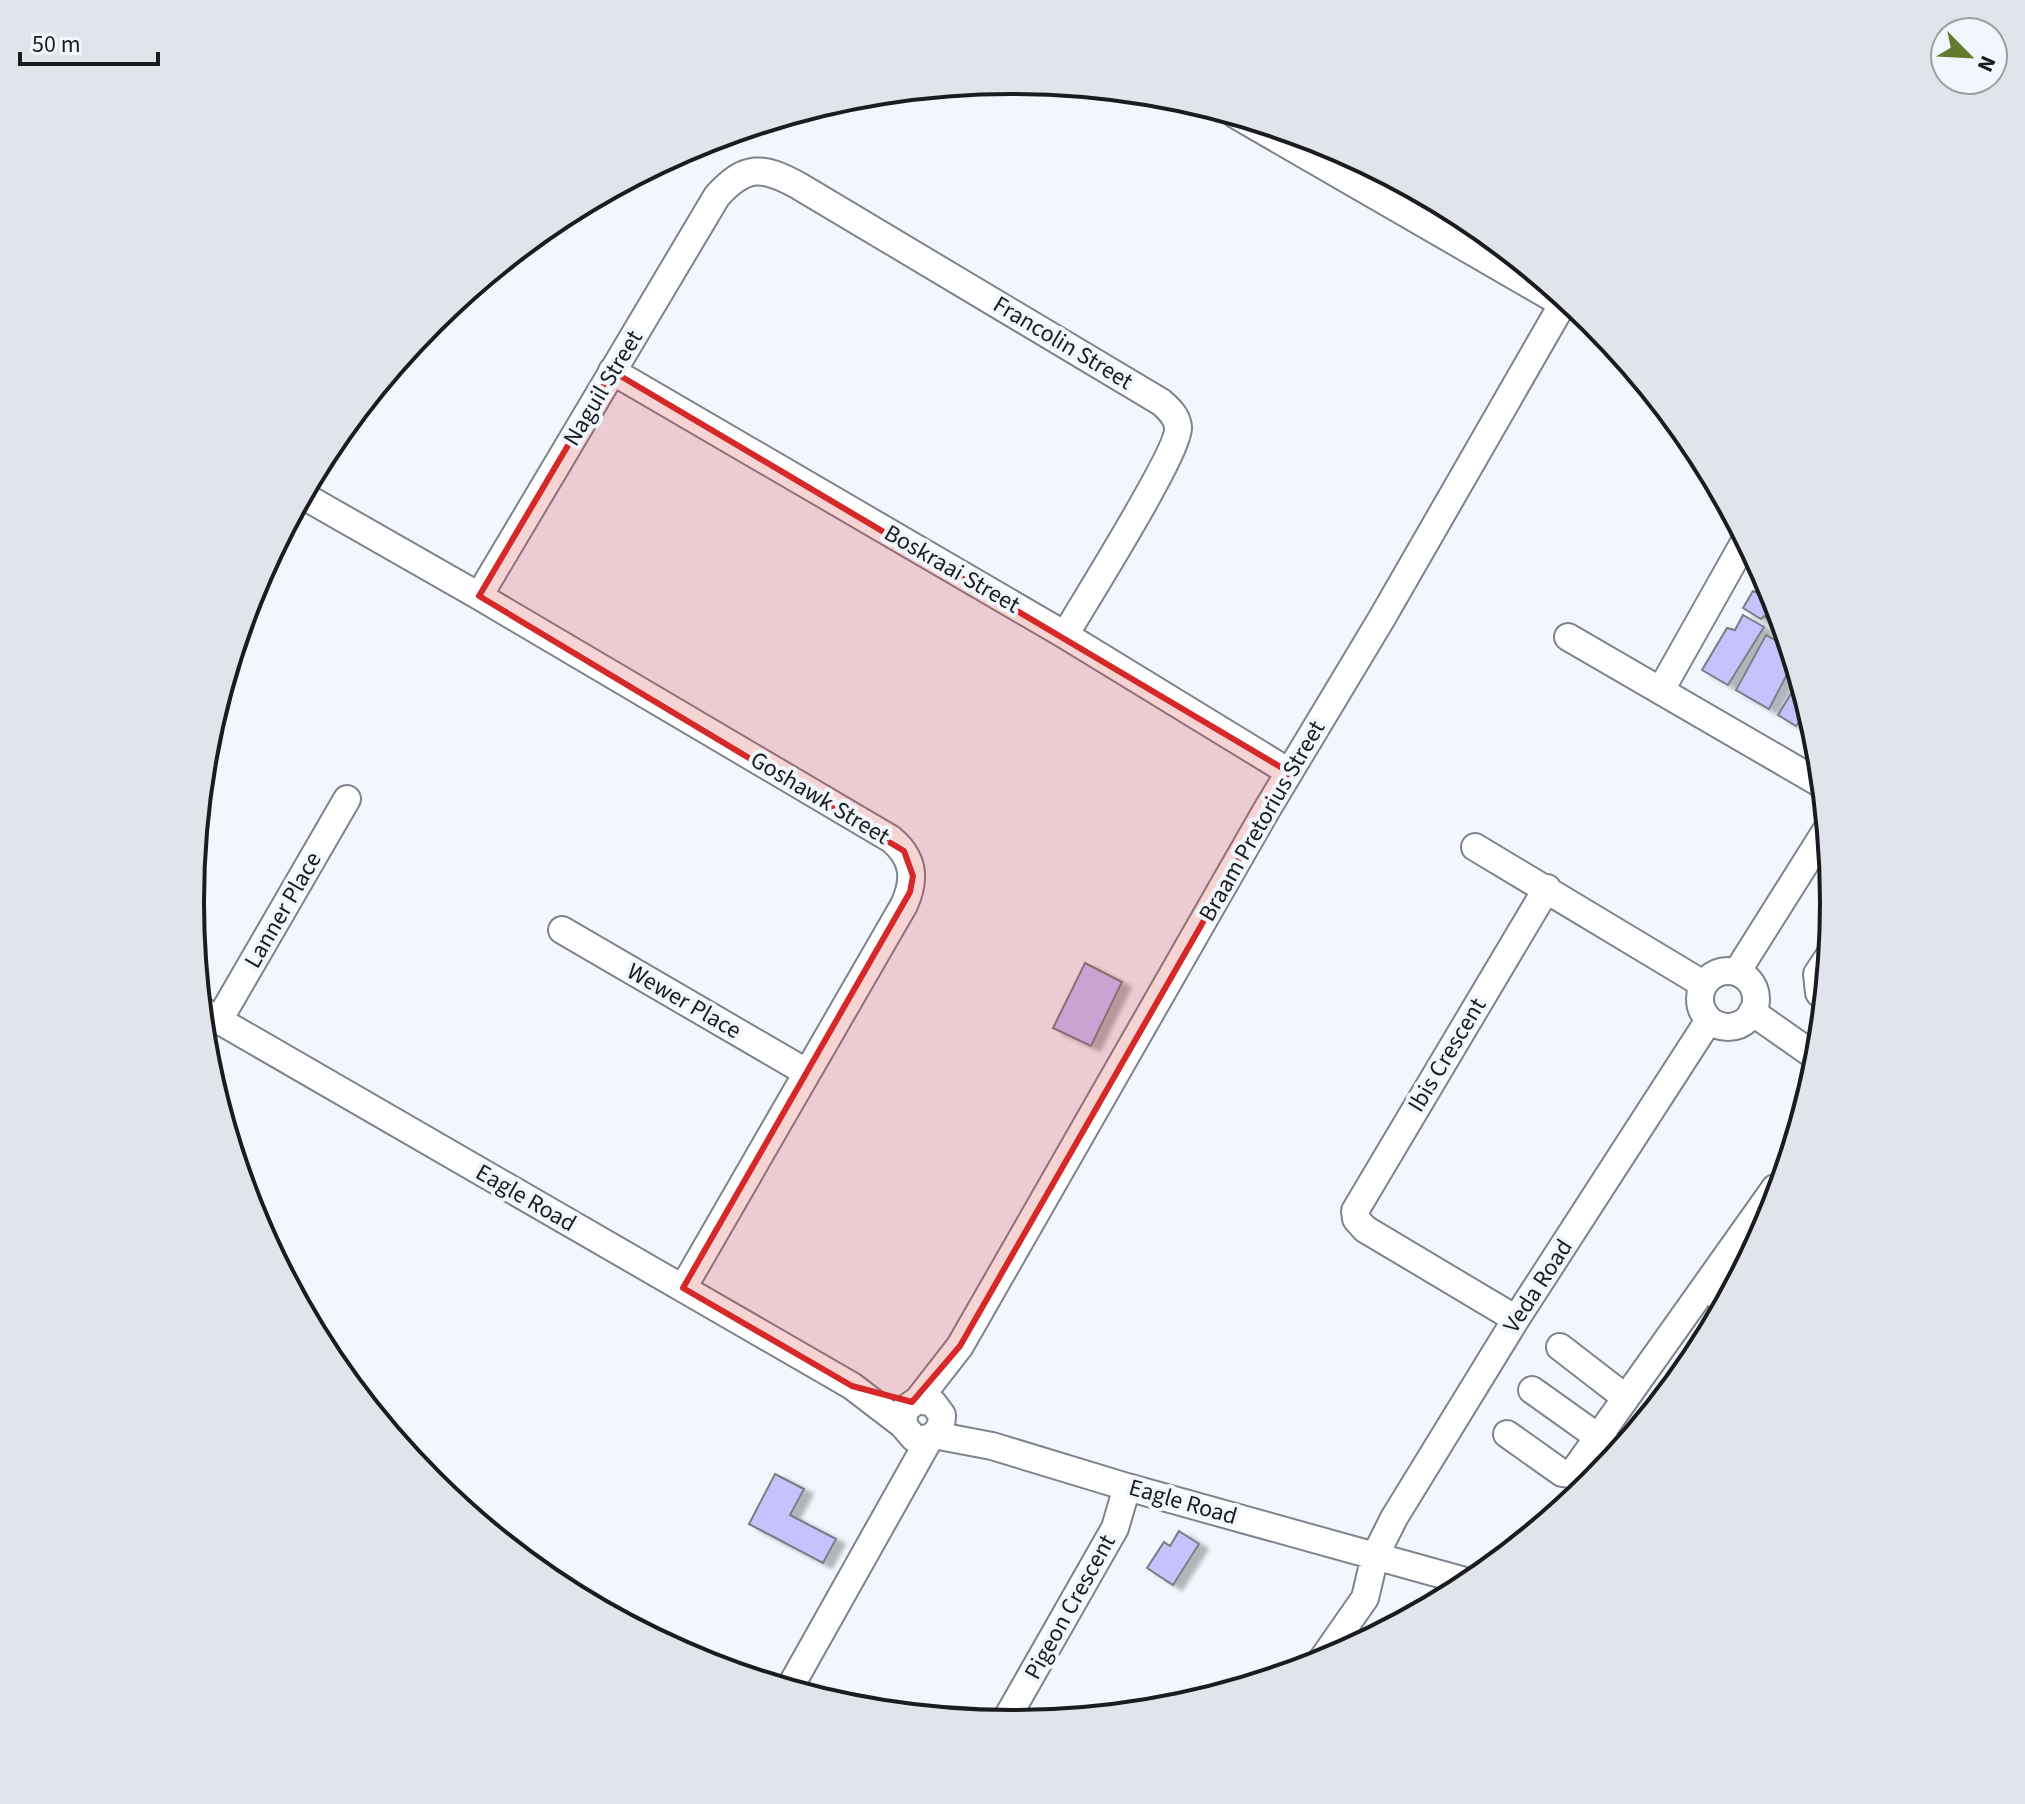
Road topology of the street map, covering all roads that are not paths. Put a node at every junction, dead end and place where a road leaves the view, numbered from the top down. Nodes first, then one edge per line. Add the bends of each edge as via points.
1 (1280, 140) edge
2 (729, 183) joint
3 (1527, 280) edge
4 (1560, 309) edge
5 (612, 371) junction
6 (312, 501) edge
7 (1740, 551) edge
8 (479, 596) junction
9 (1065, 635) junction
10 (1568, 637) dead end
11 (1661, 690) junction
12 (1289, 772) junction
13 (1811, 778) edge
14 (347, 799) dead end
15 (1818, 843) edge
16 (1475, 847) dead end
17 (1547, 888) junction
18 (562, 930) dead end
19 (1737, 972) junction
20 (1703, 984) junction
21 (212, 1012) edge
22 (1752, 1012) junction
23 (213, 1017) edge
24 (1709, 1020) junction
25 (1807, 1050) edge
26 (806, 1072) junction
27 (1744, 1244) edge
28 (683, 1288) junction
29 (1716, 1294) edge
30 (1516, 1319) junction
31 (1560, 1347) dead end
32 (1532, 1390) dead end
33 (1626, 1398) junction
34 (923, 1420) junction
35 (1507, 1434) dead end
36 (1609, 1445) edge
37 (1127, 1487) junction
38 (1375, 1556) junction
39 (1454, 1578) edge
40 (1334, 1643) edge
41 (794, 1679) edge
42 (1011, 1710) edge

1 - 3 street
2 - 5 street, Naguil Street
2 - 9 street, Francolin Street via 748,171 770,172 791,181 1161,402 1176,418 1178,432 1163,466
4 - 12 street, Braam Pretorius Street
5 - 8 street, Naguil Street
5 - 9 street, Boskraai Street
6 - 8 street, Goshawk Street
7 - 11 street
8 - 26 street, Goshawk Street via 904,851 913,876 910,892
9 - 12 street, Boskraai Street
10 - 11 street
11 - 13 street
12 - 34 street, Braam Pretorius Street via 960,1346
14 - 21 street, Lanner Place
15 - 19 street
16 - 17 street
17 - 20 street
17 - 30 street, Ibis Crescent via 1355,1211 1365,1229
18 - 26 street, Wewer Place
19 - 20 street via 1718,972
19 - 22 street via 1755,990
20 - 24 street via 1700,1003
22 - 24 street via 1731,1027
22 - 25 street
23 - 28 street, Eagle Road
24 - 30 street, Veda Road
26 - 28 street, Goshawk Street
27 - 29 street
28 - 34 street, Eagle Road via 852,1386
29 - 33 street
30 - 38 street, Veda Road
31 - 33 street
32 - 36 street
33 - 36 street
34 - 37 street, Eagle Road
34 - 41 street, Braam Pretorius Street via 899,1491
35 - 36 street via 1569,1474
37 - 38 street, Eagle Road
37 - 42 street, Pigeon Crescent via 1115,1528
38 - 39 street, Eagle Road
38 - 40 street via 1365,1598

